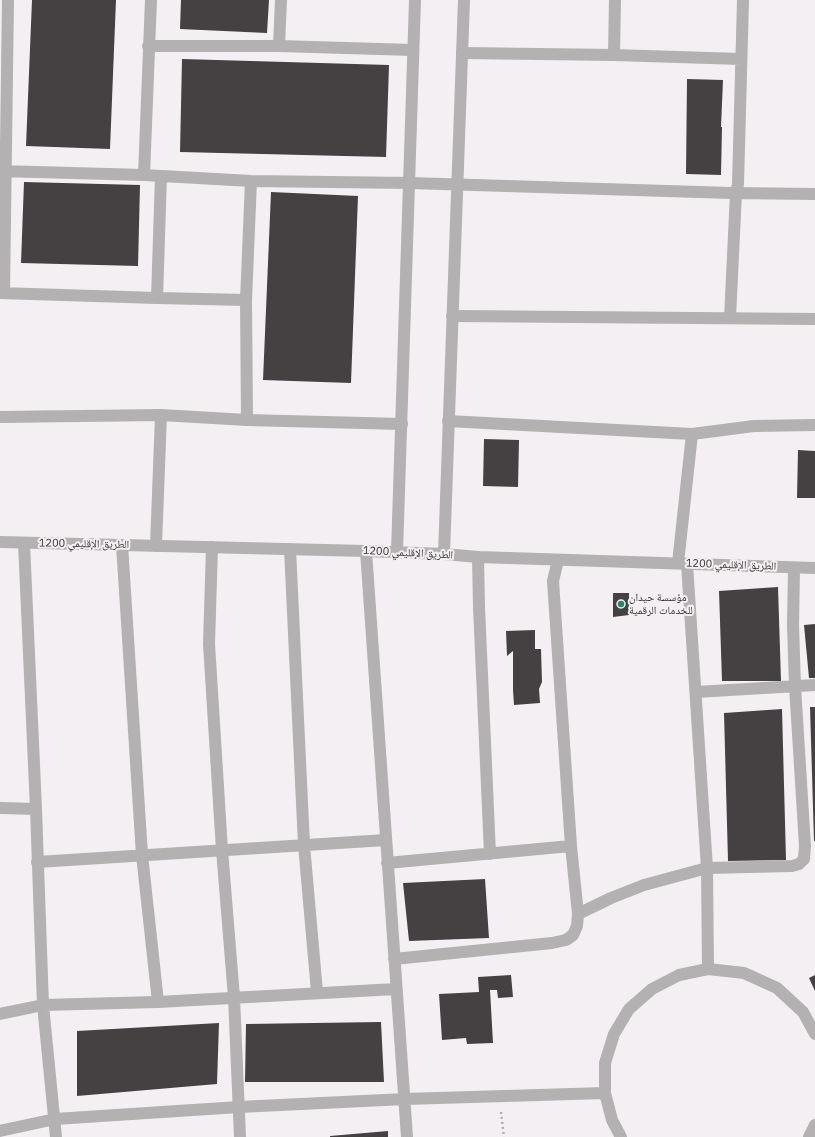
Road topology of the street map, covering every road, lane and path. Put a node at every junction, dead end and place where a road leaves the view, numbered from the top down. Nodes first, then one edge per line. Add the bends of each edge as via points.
1 (8, 0) edge
2 (151, 0) edge
3 (281, 0) edge
4 (415, 0) edge
5 (464, 0) edge
6 (615, 0) edge
7 (743, 0) edge
8 (148, 46) junction
9 (279, 46) junction
10 (413, 50) junction
11 (462, 53) junction
12 (614, 55) junction
13 (741, 59) junction
14 (3, 171) edge
15 (144, 175) junction
16 (161, 176) junction
17 (251, 180) junction
18 (410, 183) junction
19 (457, 185) junction
20 (736, 194) junction
21 (815, 194) edge
22 (2, 293) edge
23 (156, 298) junction
24 (246, 300) junction
25 (452, 316) junction
26 (730, 318) junction
27 (815, 319) edge
28 (161, 415) junction
29 (0, 417) edge
30 (247, 420) junction
31 (448, 421) junction
32 (402, 424) junction
33 (815, 425) edge
34 (692, 434) junction
35 (0, 542) edge
36 (24, 543) junction
37 (122, 545) junction
38 (156, 546) junction
39 (212, 547) junction
40 (290, 549) junction
41 (366, 551) junction
42 (397, 552) junction
43 (444, 554) junction
44 (478, 557) junction
45 (558, 560) junction
46 (682, 564) junction
47 (794, 568) junction
48 (815, 568) edge
49 (815, 685) edge
50 (795, 686) junction
51 (696, 692) junction
52 (0, 808) edge
53 (36, 809) junction
54 (386, 840) junction
55 (304, 845) junction
56 (571, 846) junction
57 (222, 850) junction
58 (490, 854) junction
59 (142, 855) junction
60 (37, 862) junction
61 (388, 863) junction
62 (707, 868) junction
63 (578, 914) junction
64 (394, 959) junction
65 (708, 969) junction
66 (396, 989) junction
67 (317, 992) junction
68 (234, 997) junction
69 (158, 1002) junction
70 (43, 1005) junction
71 (0, 1014) edge
72 (815, 1034) edge
73 (605, 1093) junction
74 (498, 1096) junction
75 (405, 1099) junction
76 (238, 1107) junction
77 (55, 1119) junction
78 (815, 1125) edge
79 (0, 1131) edge
80 (56, 1137) edge
81 (240, 1137) edge
82 (407, 1137) edge
83 (504, 1137) edge
84 (621, 1137) edge
85 (809, 1137) edge

1 - 14 street
2 - 8 street
3 - 9 street
4 - 10 street
5 - 11 street
6 - 12 street
7 - 13 street
8 - 9 street
8 - 15 street
9 - 10 street
10 - 18 street
11 - 12 street
11 - 19 street
12 - 13 street
13 - 20 street
14 - 15 street
14 - 22 street
15 - 16 street
16 - 17 street
16 - 23 street
17 - 18 street
17 - 24 street
18 - 19 street
18 - 32 street
19 - 20 street
19 - 25 street
20 - 21 street
20 - 26 street
22 - 23 street
23 - 24 street
24 - 30 street
25 - 26 street
25 - 31 street
26 - 27 street
28 - 29 street
28 - 30 street
28 - 38 street
30 - 32 street
31 - 34 street
31 - 43 street
32 - 42 street
33 - 34 street via 754,426
34 - 46 street
35 - 36 street, الطريق الإقليمي 1200
36 - 37 street, الطريق الإقليمي 1200
36 - 53 street
37 - 38 street, الطريق الإقليمي 1200
37 - 59 street
38 - 39 street, الطريق الإقليمي 1200
39 - 40 street, الطريق الإقليمي 1200
39 - 57 street via 209,644
40 - 41 street, الطريق الإقليمي 1200
40 - 55 street
41 - 42 street, الطريق الإقليمي 1200
41 - 54 street
42 - 43 street, الطريق الإقليمي 1200
43 - 44 street, الطريق الإقليمي 1200
44 - 45 street, الطريق الإقليمي 1200
44 - 58 street
45 - 46 street, الطريق الإقليمي 1200
45 - 56 street via 553,581
46 - 47 street, الطريق الإقليمي 1200
46 - 51 street
47 - 48 street, الطريق الإقليمي 1200
47 - 50 street
49 - 50 street
50 - 51 street
50 - 62 street via 804,859 792,866
51 - 62 street
52 - 53 street
53 - 60 street
54 - 55 street
54 - 61 street
55 - 57 street
55 - 67 street
56 - 58 street
56 - 63 street
57 - 59 street
57 - 68 street
58 - 61 street
59 - 60 street
59 - 69 street
60 - 70 street
61 - 64 street
62 - 63 street via 644,885
62 - 65 street
63 - 64 street via 574,935 566,940
64 - 66 street
65 - 72 street via 744,973 777,988 803,1012
65 - 73 street via 679,975 665,982 652,989 629,1009 614,1034 605,1063
66 - 67 street
66 - 75 street
67 - 68 street
68 - 69 street
68 - 76 street
69 - 70 street
70 - 71 street
70 - 77 street
73 - 74 street
73 - 84 street via 612,1120
74 - 75 street
74 - 83 path
75 - 76 street
75 - 82 street
76 - 77 street
76 - 81 street
77 - 79 street
77 - 80 street
78 - 85 street

